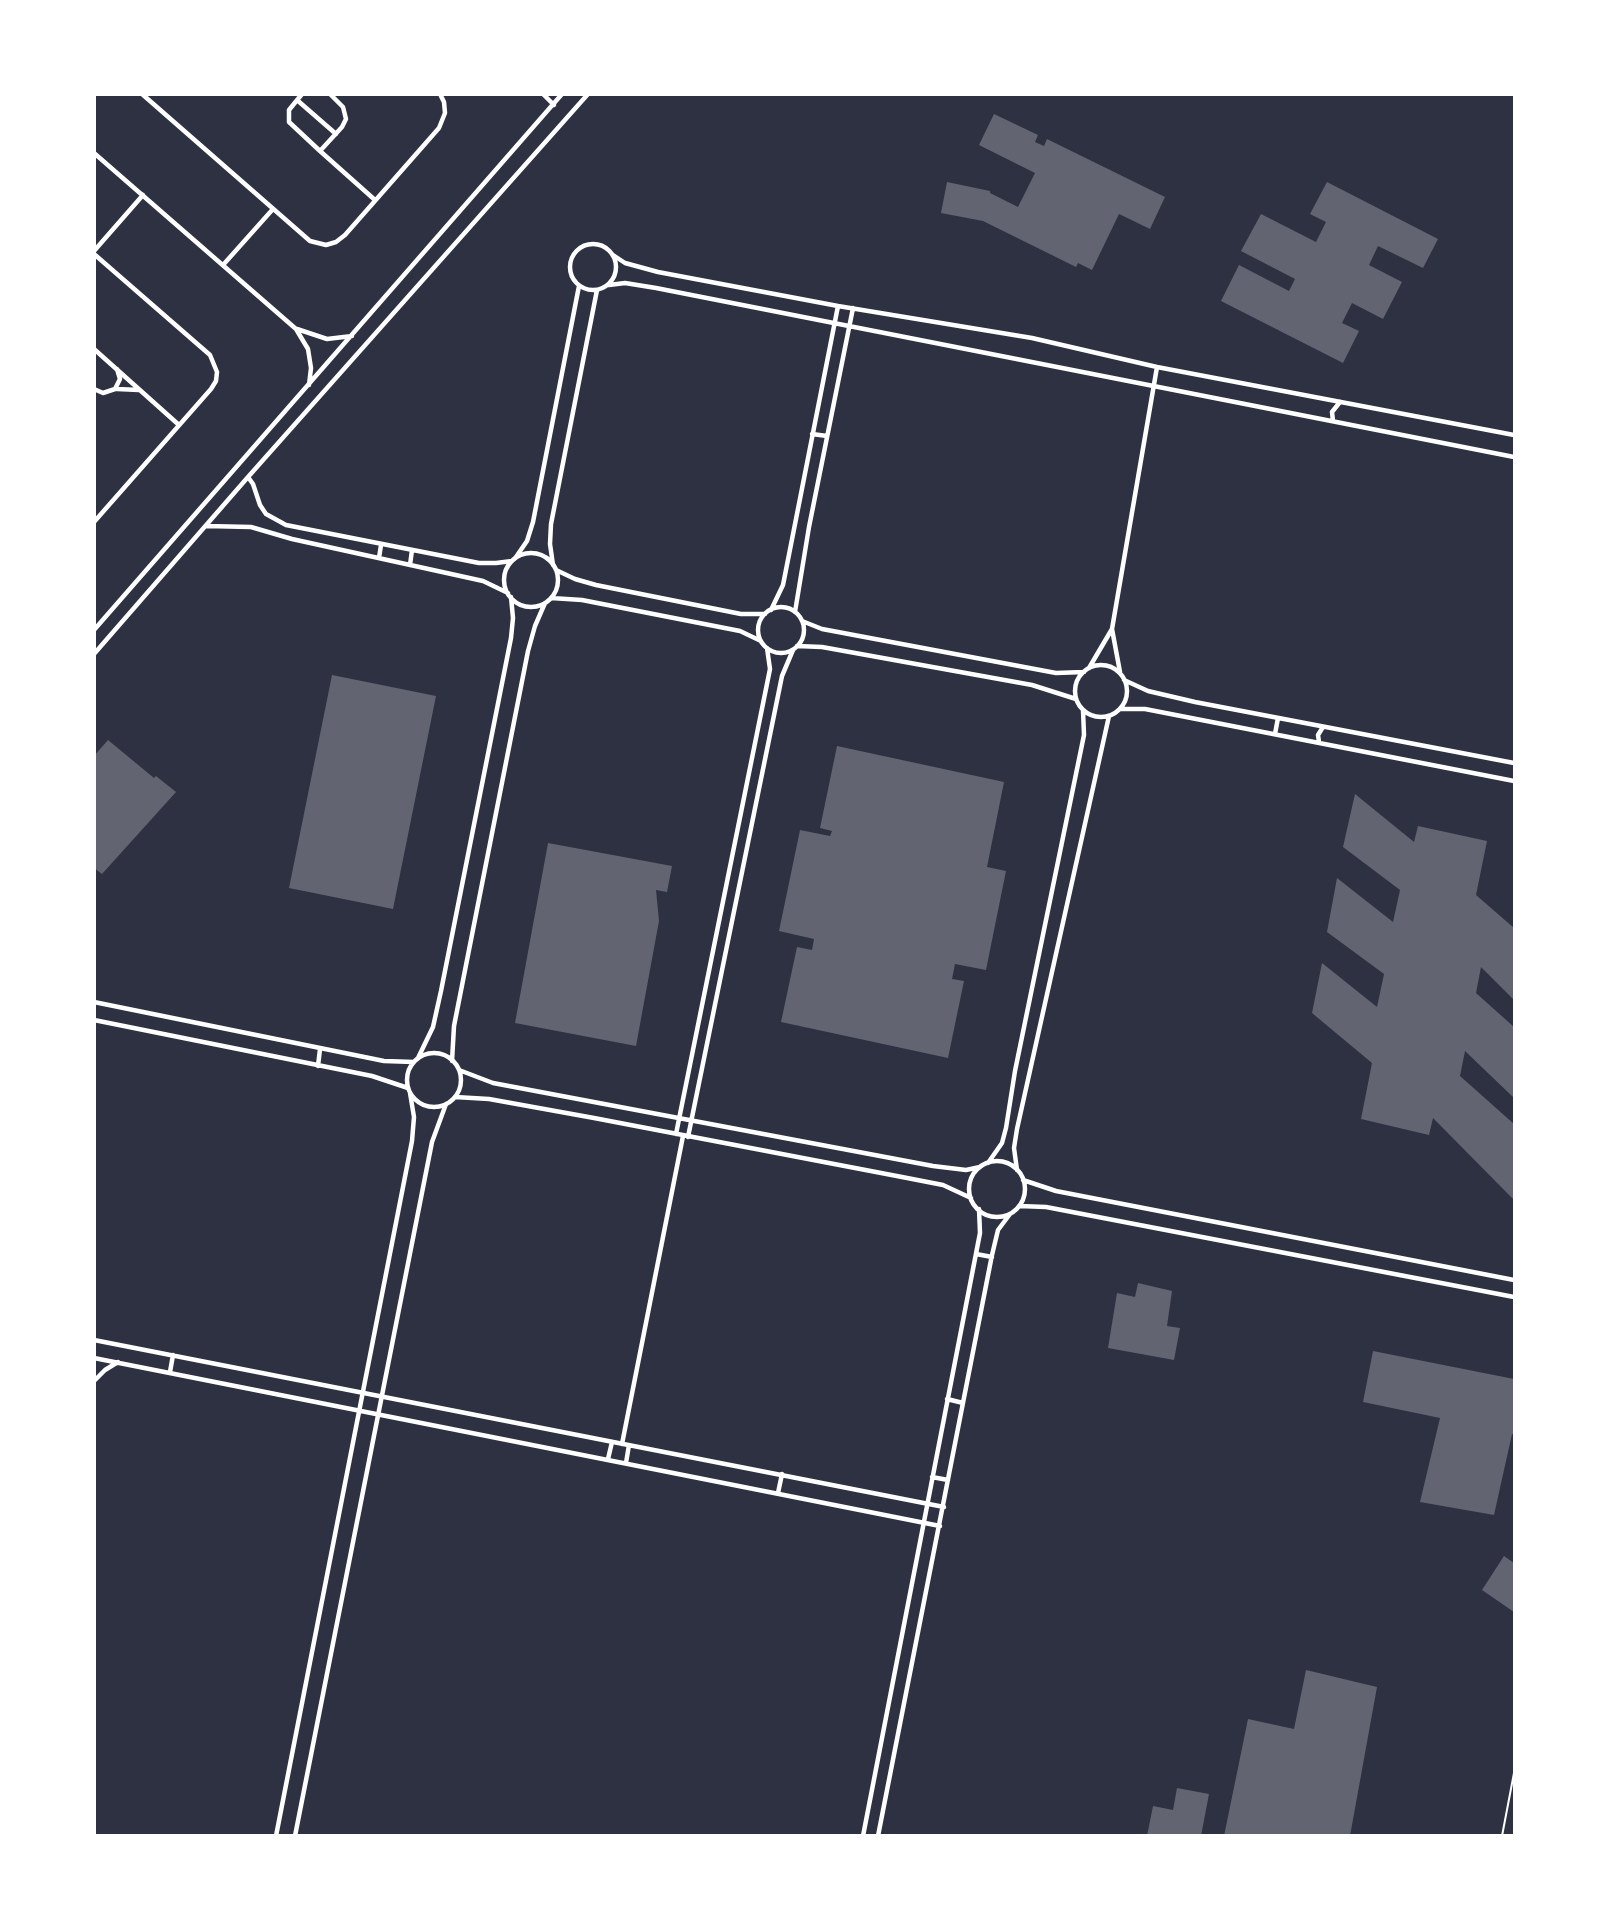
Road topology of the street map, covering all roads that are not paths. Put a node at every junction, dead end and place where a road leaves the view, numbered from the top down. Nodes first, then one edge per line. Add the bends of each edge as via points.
1 (142, 94) edge
2 (302, 94) edge
3 (330, 94) edge
4 (440, 94) edge
5 (542, 94) edge
6 (589, 94) edge
7 (562, 95) edge
8 (298, 100) junction
9 (554, 105) junction
10 (336, 134) junction
11 (320, 151) junction
12 (94, 153) edge
13 (143, 195) junction
14 (375, 201) junction
15 (273, 209) junction
16 (94, 252) edge
17 (613, 255) junction
18 (223, 265) junction
19 (609, 285) junction
20 (579, 286) junction
21 (597, 290) junction
22 (838, 306) junction
23 (853, 308) junction
24 (835, 323) junction
25 (850, 326) junction
26 (296, 329) junction
27 (353, 336) junction
28 (94, 349) edge
29 (1157, 367) junction
30 (116, 368) junction
31 (1155, 385) junction
32 (309, 386) junction
33 (94, 389) edge
34 (115, 389) junction
35 (140, 391) junction
36 (1340, 401) junction
37 (1333, 421) junction
38 (179, 425) junction
39 (812, 434) junction
40 (1514, 435) edge
41 (827, 436) junction
42 (1514, 457) edge
43 (248, 477) junction
44 (94, 522) edge
45 (796, 525) junction
46 (205, 526) junction
47 (809, 527) junction
48 (381, 545) junction
49 (412, 550) junction
50 (379, 558) junction
51 (514, 559) junction
52 (410, 565) junction
53 (555, 567) junction
54 (510, 595) junction
55 (551, 598) junction
56 (545, 603) junction
57 (771, 610) junction
58 (795, 612) junction
59 (765, 614) junction
60 (802, 621) junction
61 (1112, 629) junction
62 (94, 630) edge
63 (761, 641) junction
64 (767, 648) junction
65 (795, 648) junction
66 (94, 654) edge
67 (1089, 668) junction
68 (1084, 672) junction
69 (1120, 674) junction
70 (1124, 680) junction
71 (1076, 699) junction
72 (1120, 709) junction
73 (1083, 710) junction
74 (1109, 716) junction
75 (1278, 718) junction
76 (1324, 726) junction
77 (1275, 734) junction
78 (1319, 742) junction
79 (1514, 763) edge
80 (1514, 781) edge
81 (724, 892) junction
82 (737, 895) junction
83 (705, 986) junction
84 (718, 990) junction
85 (94, 1002) edge
86 (94, 1020) edge
87 (320, 1049) junction
88 (416, 1060) junction
89 (452, 1061) junction
90 (318, 1066) junction
91 (459, 1070) junction
92 (409, 1090) junction
93 (455, 1097) junction
94 (446, 1104) junction
95 (679, 1116) junction
96 (692, 1119) junction
97 (676, 1134) junction
98 (686, 1136) junction
99 (1002, 1143) junction
100 (1014, 1145) junction
101 (988, 1163) junction
102 (980, 1167) junction
103 (1017, 1170) junction
104 (1023, 1180) junction
105 (971, 1198) junction
106 (1019, 1206) junction
107 (979, 1209) junction
108 (1010, 1213) junction
109 (976, 1254) junction
110 (992, 1257) junction
111 (1514, 1280) edge
112 (1514, 1297) edge
113 (94, 1340) edge
114 (173, 1355) junction
115 (94, 1357) edge
116 (118, 1362) junction
117 (170, 1373) junction
118 (94, 1381) edge
119 (363, 1392) junction
120 (382, 1396) junction
121 (947, 1399) junction
122 (964, 1403) junction
123 (359, 1410) junction
124 (378, 1414) junction
125 (612, 1442) junction
126 (622, 1444) junction
127 (629, 1445) junction
128 (608, 1459) junction
129 (626, 1463) junction
130 (782, 1474) junction
131 (932, 1477) junction
132 (949, 1480) junction
133 (778, 1493) junction
134 (927, 1503) junction
135 (944, 1507) junction
136 (924, 1522) junction
137 (940, 1526) junction
138 (276, 1836) edge
139 (295, 1836) edge
140 (863, 1836) edge
141 (878, 1836) edge

1 - 15 street
2 - 8 street
3 - 10 street via 346,115
4 - 14 street via 445,107 442,123
5 - 9 street
6 - 43 street
7 - 9 street
8 - 10 street
8 - 11 street via 289,110 289,122
9 - 27 street
10 - 11 street
11 - 14 street
12 - 13 street
13 - 16 street
13 - 18 street
14 - 15 street via 341,239 326,245 310,241
15 - 18 street
16 - 38 street via 215,363 214,385
17 - 19 street via 616,270
17 - 20 street via 598,245 577,250 570,267
17 - 22 street via 658,272
18 - 26 street
19 - 21 street
19 - 24 street via 648,286
20 - 21 street
20 - 51 street via 533,522
21 - 53 street via 551,524
22 - 23 street
22 - 24 street
23 - 25 street
23 - 29 street via 1032,338
24 - 25 street
24 - 39 street
25 - 31 street
25 - 41 street
26 - 27 street via 327,339
26 - 32 street via 309,349
27 - 32 street
28 - 30 street
29 - 31 street
29 - 36 street
30 - 34 street via 120,379
30 - 35 street
31 - 37 street
31 - 61 street
32 - 62 street
33 - 34 street via 103,393
34 - 35 street
35 - 38 street
36 - 37 street via 1333,408
36 - 40 street
37 - 42 street
38 - 44 street
39 - 41 street
39 - 45 street
41 - 47 street
43 - 46 street
43 - 48 street via 260,505 279,523
45 - 47 street
45 - 57 street via 783,585
46 - 50 street via 251,527
46 - 66 street
47 - 58 street
48 - 49 street
48 - 50 street
49 - 51 street via 479,563
49 - 52 street
50 - 52 street
51 - 53 street via 533,553 545,556
51 - 54 street via 505,576
52 - 54 street via 483,581
53 - 55 street via 558,583
53 - 59 street via 596,585 741,614
54 - 56 street via 520,604
54 - 88 street via 511,638 441,992 433,1027
55 - 56 street
55 - 63 street via 740,631
56 - 89 street via 528,651 454,1026
57 - 58 street
57 - 59 street
58 - 60 street
59 - 63 street via 758,627
60 - 65 street via 803,637
60 - 68 street via 822,629 1056,673
61 - 67 street
61 - 69 street
63 - 64 street
64 - 65 street via 783,653
64 - 81 street via 770,669
65 - 71 street via 822,647 1019,682
65 - 82 street via 782,676
67 - 68 street
67 - 69 street via 1102,666
68 - 71 street via 1076,684
69 - 70 street
70 - 72 street via 1126,698
70 - 75 street via 1148,691
71 - 73 street
72 - 74 street
72 - 77 street via 1145,709
73 - 74 street
73 - 99 street via 1084,735
74 - 100 street
75 - 76 street
75 - 77 street
76 - 78 street
76 - 79 street
77 - 78 street
78 - 80 street
81 - 82 street
81 - 83 street
82 - 84 street
83 - 84 street
83 - 95 street
84 - 96 street
85 - 87 street
86 - 90 street
87 - 88 street via 391,1062
87 - 90 street
88 - 89 street via 436,1053
88 - 92 street via 408,1071
89 - 91 street
90 - 92 street via 373,1076
91 - 93 street
91 - 95 street via 493,1083
92 - 94 street via 418,1102
92 - 119 street via 412,1141
93 - 94 street
93 - 97 street via 489,1099
94 - 120 street via 432,1142
95 - 96 street
95 - 97 street
96 - 98 street
96 - 102 street via 954,1170
97 - 98 street
98 - 105 street via 943,1185
98 - 126 street
99 - 100 street
99 - 101 street
100 - 103 street
101 - 102 street
101 - 103 street via 1003,1162
102 - 105 street via 971,1181
103 - 104 street
104 - 106 street
104 - 111 street via 1045,1189
105 - 107 street
106 - 108 street
106 - 112 street via 1046,1207
107 - 108 street via 993,1216
107 - 109 street
108 - 110 street via 999,1230
109 - 110 street
109 - 121 street
110 - 122 street
113 - 114 street
114 - 117 street
114 - 119 street
115 - 116 street
116 - 117 street
116 - 118 street
117 - 123 street
119 - 120 street
119 - 123 street
120 - 124 street
120 - 125 street
121 - 122 street
121 - 131 street
122 - 132 street
123 - 124 street
123 - 138 street
124 - 128 street
124 - 139 street
125 - 126 street
125 - 128 street
126 - 127 street
127 - 129 street
127 - 130 street
128 - 129 street
129 - 133 street
130 - 133 street
130 - 134 street
131 - 132 street
131 - 134 street
132 - 135 street
133 - 136 street
134 - 135 street
134 - 136 street
135 - 137 street
136 - 137 street
136 - 140 street
137 - 141 street

